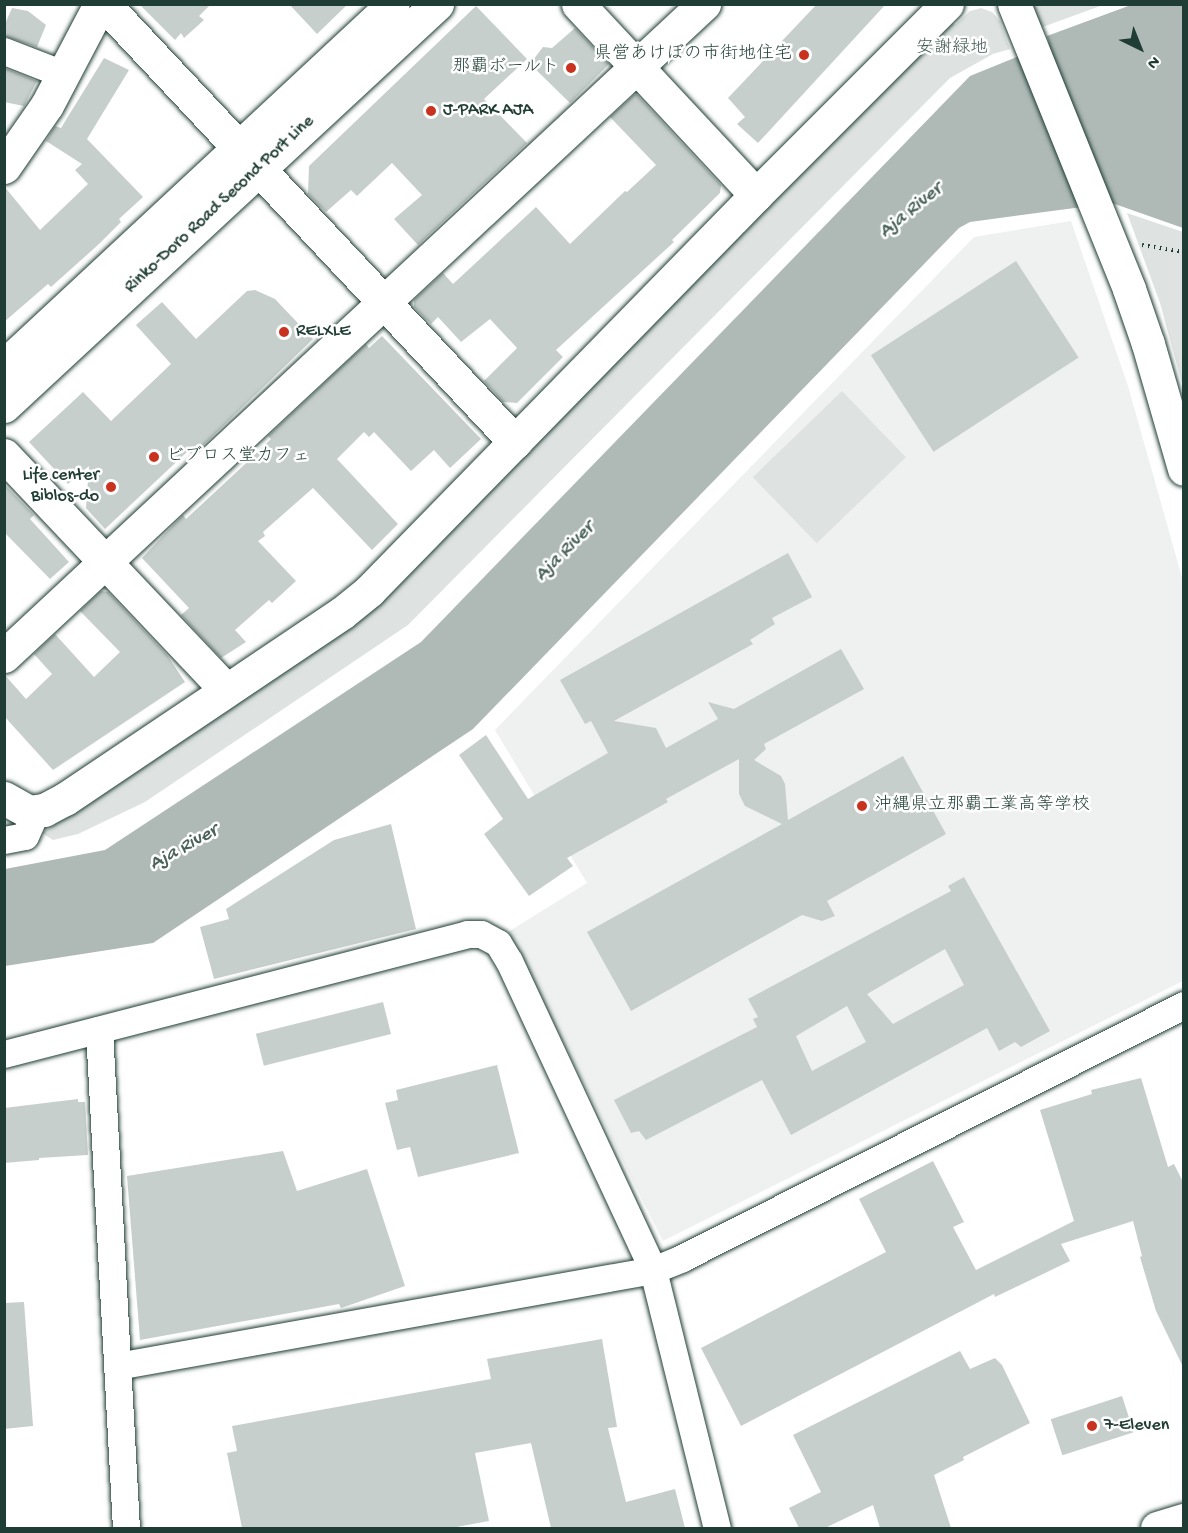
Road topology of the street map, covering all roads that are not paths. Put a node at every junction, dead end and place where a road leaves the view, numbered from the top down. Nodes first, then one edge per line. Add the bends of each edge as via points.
1 (102, 4) edge
2 (393, 4) edge
3 (437, 4) edge
4 (578, 4) edge
5 (704, 4) edge
6 (946, 4) edge
7 (1020, 19) edge
8 (4, 51) edge
9 (636, 67) junction
10 (63, 74) junction
11 (249, 157) junction
12 (4, 167) edge
13 (756, 195) junction
14 (383, 303) junction
15 (4, 366) edge
16 (4, 406) edge
17 (515, 442) junction
18 (4, 455) edge
19 (1184, 469) edge
20 (106, 562) junction
21 (4, 656) edge
22 (225, 689) junction
23 (4, 798) edge
24 (36, 811) junction
25 (4, 840) edge
26 (1184, 1005) edge
27 (99, 1030) junction
28 (4, 1054) edge
29 (653, 1270) junction
30 (117, 1366) junction
31 (1184, 1520) edge
32 (126, 1528) edge
33 (717, 1528) edge
34 (1157, 1528) edge

1 - 10 street
1 - 11 street
2 - 11 street, Rinko-Doro Road Second Port Line
3 - 11 street, Rinko-Doro Road Second Port Line
4 - 9 street
5 - 9 street
6 - 13 street
7 - 19 street via 1107,230 1148,344
8 - 10 street
9 - 13 street
9 - 14 street
10 - 12 street via 47,105
11 - 14 street
11 - 15 street, Rinko-Doro Road Second Port Line
11 - 16 street, Rinko-Doro Road Second Port Line
13 - 17 street
14 - 17 street
14 - 20 street
17 - 22 street via 369,591
18 - 20 street
20 - 21 street
20 - 22 street
22 - 24 street via 64,799
23 - 24 street via 29,812
24 - 25 street via 25,836
26 - 29 street
27 - 28 street
27 - 29 street via 467,934 481,934 498,943 509,960
27 - 30 street
29 - 30 street
29 - 33 street
30 - 32 street
31 - 34 street

